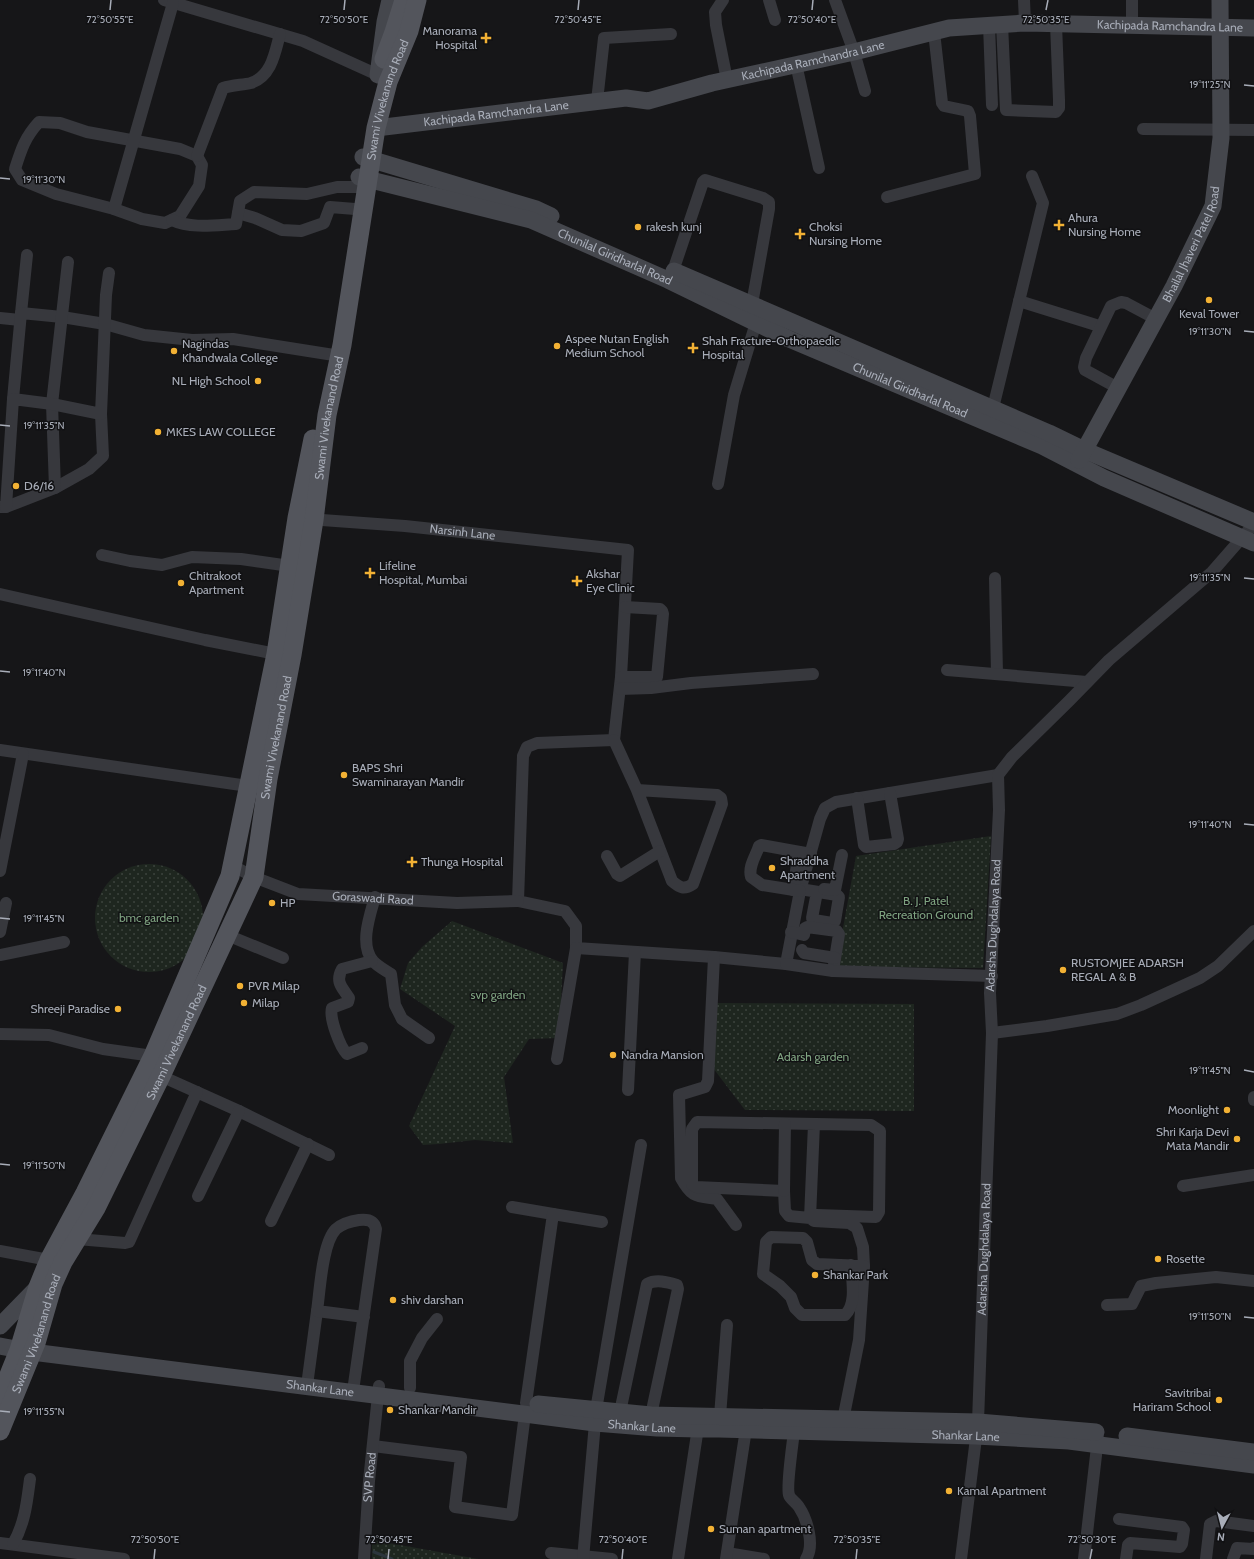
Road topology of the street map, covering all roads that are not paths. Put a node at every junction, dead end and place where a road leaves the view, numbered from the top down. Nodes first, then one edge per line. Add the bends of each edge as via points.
1 (390, 0) edge
2 (404, 0) edge
3 (417, 0) edge
4 (723, 0) edge
5 (769, 0) edge
6 (835, 0) edge
7 (844, 0) edge
8 (1024, 0) edge
9 (1132, 0) edge
10 (1220, 0) edge
11 (169, 1) edge
12 (775, 20) dead end
13 (1025, 23) junction
14 (1056, 24) junction
15 (996, 25) junction
16 (1132, 26) junction
17 (1221, 27) junction
18 (1254, 28) edge
19 (934, 32) junction
20 (280, 34) junction
21 (671, 34) dead end
22 (856, 51) junction
23 (799, 64) junction
24 (378, 74) junction
25 (727, 80) junction
26 (809, 91) dead end
27 (865, 92) dead end
28 (597, 102) junction
29 (992, 106) dead end
30 (376, 128) junction
31 (1143, 129) dead end
32 (1221, 130) junction
33 (1254, 130) edge
34 (134, 140) junction
35 (197, 156) junction
36 (367, 158) junction
37 (819, 168) dead end
38 (1032, 176) dead end
39 (362, 181) junction
40 (887, 196) dead end
41 (114, 209) junction
42 (355, 209) junction
43 (238, 212) junction
44 (172, 220) junction
45 (27, 255) dead end
46 (68, 262) dead end
47 (673, 271) junction
48 (109, 273) dead end
49 (1019, 302) junction
50 (756, 311) junction
51 (21, 316) junction
52 (62, 317) junction
53 (0, 318) edge
54 (1156, 319) junction
55 (105, 324) junction
56 (1096, 326) dead end
57 (334, 355) junction
58 (1118, 388) junction
59 (52, 404) junction
60 (8, 406) edge
61 (993, 408) junction
62 (101, 414) junction
63 (1084, 450) junction
64 (1076, 465) junction
65 (718, 484) dead end
66 (55, 488) junction
67 (3, 507) edge
68 (306, 519) junction
69 (1254, 523) edge
70 (1248, 541) edge
71 (102, 555) dead end
72 (290, 566) junction
73 (995, 578) dead end
74 (0, 594) edge
75 (625, 607) junction
76 (276, 654) junction
77 (947, 670) dead end
78 (813, 674) dead end
79 (997, 674) junction
80 (1086, 682) junction
81 (621, 683) junction
82 (614, 740) junction
83 (0, 750) edge
84 (23, 754) junction
85 (998, 774) junction
86 (248, 786) junction
87 (637, 790) junction
88 (890, 793) junction
89 (857, 798) junction
90 (660, 851) junction
91 (799, 852) junction
92 (811, 854) junction
93 (842, 855) dead end
94 (607, 856) dead end
95 (233, 866) junction
96 (0, 871) edge
97 (254, 877) junction
98 (798, 889) junction
99 (817, 892) junction
100 (375, 897) junction
101 (518, 901) junction
102 (5, 903) edge
103 (795, 913) junction
104 (812, 916) junction
105 (1254, 931) edge
106 (0, 932) edge
107 (791, 932) junction
108 (227, 935) junction
109 (803, 941) junction
110 (64, 942) dead end
111 (576, 948) junction
112 (635, 952) junction
113 (0, 955) edge
114 (714, 957) junction
115 (283, 958) dead end
116 (835, 958) junction
117 (372, 961) junction
118 (786, 964) junction
119 (833, 971) junction
120 (992, 976) junction
121 (992, 1033) junction
122 (0, 1034) edge
123 (429, 1038) dead end
124 (362, 1048) dead end
125 (153, 1056) junction
126 (557, 1059) dead end
127 (161, 1076) junction
128 (628, 1090) dead end
129 (197, 1092) junction
130 (239, 1111) junction
131 (785, 1124) junction
132 (814, 1124) junction
133 (308, 1144) junction
134 (641, 1145) dead end
135 (329, 1155) dead end
136 (1254, 1175) edge
137 (1183, 1186) dead end
138 (784, 1191) junction
139 (198, 1196) dead end
140 (512, 1206) dead end
141 (553, 1214) junction
142 (810, 1218) junction
143 (271, 1221) dead end
144 (602, 1222) dead end
145 (861, 1223) dead end
146 (736, 1225) dead end
147 (861, 1236) junction
148 (77, 1239) junction
149 (0, 1251) edge
150 (49, 1260) junction
151 (851, 1265) junction
152 (864, 1266) junction
153 (1254, 1281) edge
154 (38, 1287) junction
155 (1107, 1305) dead end
156 (317, 1310) junction
157 (364, 1317) junction
158 (437, 1319) dead end
159 (727, 1325) dead end
160 (0, 1326) edge
161 (0, 1337) edge
162 (0, 1346) edge
163 (27, 1347) junction
164 (308, 1378) junction
165 (354, 1384) junction
166 (410, 1388) junction
167 (378, 1391) junction
168 (0, 1397) edge
169 (525, 1408) junction
170 (620, 1412) junction
171 (651, 1414) junction
172 (596, 1416) junction
173 (720, 1416) junction
174 (699, 1423) junction
175 (842, 1425) junction
176 (746, 1429) junction
177 (977, 1429) junction
178 (0, 1431) edge
179 (794, 1431) junction
180 (1098, 1438) junction
181 (373, 1446) junction
182 (1254, 1452) edge
183 (1254, 1465) edge
184 (30, 1479) dead end
185 (1119, 1519) dead end
186 (1254, 1526) edge
187 (0, 1542) edge
188 (13, 1544) junction
189 (1254, 1548) edge
190 (551, 1553) dead end
191 (726, 1556) edge
192 (583, 1557) edge
193 (124, 1559) edge
194 (364, 1559) edge
195 (612, 1559) edge
196 (678, 1559) edge
197 (764, 1559) edge
198 (806, 1559) edge
199 (961, 1559) edge
200 (1084, 1559) edge
201 (1126, 1559) edge
202 (1206, 1559) edge
203 (1233, 1559) edge

1 - 24 main road, Swami Vivekanand Road
2 - 24 main road, Swami Vivekanand Road
3 - 30 main road, Swami Vivekanand Road via 409,30 388,82
4 - 25 street via 715,12
5 - 12 street
6 - 22 street
7 - 22 street
8 - 13 street
9 - 16 street
10 - 17 main road, Bhailal Jhaveri Patel Road
11 - 20 street
11 - 34 street
13 - 14 main road, Kachipada Ramchandra Lane
13 - 15 main road, Kachipada Ramchandra Lane
14 - 15 street via 1059,104 1056,112 1006,110
14 - 16 main road, Kachipada Ramchandra Lane
15 - 19 main road, Kachipada Ramchandra Lane via 949,28
15 - 29 street
16 - 17 main road, Kachipada Ramchandra Lane
17 - 18 main road, Kachipada Ramchandra Lane
17 - 32 main road, Bhailal Jhaveri Patel Road
19 - 22 main road, Kachipada Ramchandra Lane
19 - 40 street via 942,103 944,106 968,111 976,174
20 - 24 street via 303,41
20 - 35 street via 272,64 264,76 252,83 223,88
21 - 28 street via 604,38
22 - 23 main road, Kachipada Ramchandra Lane
22 - 27 street
23 - 25 main road, Kachipada Ramchandra Lane
23 - 26 street
23 - 37 street
24 - 36 main road, Swami Vivekanand Road
25 - 28 main road, Kachipada Ramchandra Lane via 648,101 626,98
28 - 30 main road, Kachipada Ramchandra Lane
30 - 36 main road, Swami Vivekanand Road
31 - 32 street
32 - 33 street
32 - 54 main road, Bhailal Jhaveri Patel Road via 1213,206
34 - 35 street via 180,149
34 - 41 street
34 - 41 street via 87,132 60,123 39,122 21,148 15,169 22,180 56,194
35 - 44 street via 202,165 199,186 180,216
36 - 39 main road, Swami Vivekanand Road
36 - 47 main road, Chunilal Giridharlal Road via 536,210
38 - 49 street via 1043,202
39 - 42 main road, Swami Vivekanand Road
39 - 43 street via 307,194 254,192 240,201
39 - 50 main road, Chunilal Giridharlal Road via 531,220 668,280
39 - 57 main road, Swami Vivekanand Road
41 - 44 street via 142,219 165,223
42 - 43 street via 330,207 324,223 301,231 282,230
42 - 57 main road, Swami Vivekanand Road
43 - 44 street via 236,224 205,226
45 - 51 street
46 - 52 street
47 - 50 main road, Chunilal Giridharlal Road
47 - 50 street via 705,180 763,198 769,202 769,209
48 - 55 street
49 - 56 street
49 - 61 street
50 - 61 main road, Chunilal Giridharlal Road
50 - 64 main road, Chunilal Giridharlal Road via 789,339 1042,446
50 - 65 street via 734,395
51 - 52 street
51 - 53 street
51 - 60 street
52 - 55 street
52 - 59 street
54 - 58 main road, Bhailal Jhaveri Patel Road
54 - 58 street via 1126,303 1111,306 1086,358 1084,368
55 - 57 street via 144,335 192,340 233,339
55 - 62 street
57 - 68 main road, Swami Vivekanand Road via 327,415
58 - 63 main road, Bhailal Jhaveri Patel Road
59 - 60 street
59 - 62 street
59 - 66 street
60 - 67 street
61 - 63 main road, Chunilal Giridharlal Road
62 - 66 street via 103,456 89,469
63 - 64 main road, Bhailal Jhaveri Patel Road
63 - 69 main road, Chunilal Giridharlal Road
64 - 70 main road, Chunilal Giridharlal Road
66 - 67 street
68 - 72 main road, Swami Vivekanand Road
68 - 75 street, Narsinh Lane via 405,526 628,550
68 - 97 main road, Swami Vivekanand Road via 292,655 268,779
69 - 70 street
70 - 80 street
71 - 72 street via 162,565 192,556
72 - 76 main road, Swami Vivekanand Road
73 - 79 street
74 - 76 street
75 - 81 street
75 - 81 street via 660,609 663,614 657,677
76 - 86 main road, Swami Vivekanand Road
77 - 79 street
78 - 81 street via 691,682 651,688
79 - 80 street
80 - 85 street
81 - 82 street
82 - 87 street
82 - 101 street via 537,743 527,747 523,756
83 - 84 street
84 - 86 street
84 - 96 street
85 - 88 street
85 - 120 street, Adarsha Dughdalaya Road via 1000,810
86 - 95 main road, Swami Vivekanand Road
87 - 90 street
87 - 90 street via 717,795 721,798 722,804 693,884 687,888 679,887 672,881
88 - 89 street
88 - 89 street via 898,839 894,844 866,847 864,845
89 - 92 street via 836,802 825,808
90 - 94 street via 620,876
91 - 92 street
91 - 98 street
91 - 98 street via 761,845 753,858 750,873 751,877 762,885
92 - 98 street
93 - 98 street via 835,890
95 - 97 street, Goraswadi Raod
95 - 125 main road, Swami Vivekanand Road
97 - 100 street, Goraswadi Raod via 298,894
97 - 108 main road, Swami Vivekanand Road
98 - 99 street
98 - 103 street
99 - 104 street
99 - 104 street via 837,895 838,903 832,923 814,920
100 - 101 street, Goraswadi Raod via 456,903
100 - 117 street via 367,924 366,946
101 - 111 street, Goraswadi Raod via 565,911 576,926
102 - 106 street
103 - 104 street
103 - 107 street
105 - 121 street via 1218,966 1200,978 1141,1005 1117,1014
107 - 109 street
107 - 118 street
108 - 115 street
108 - 127 main road, Swami Vivekanand Road
109 - 116 street via 804,953
109 - 116 street via 807,927 837,931 839,934
110 - 113 street
111 - 112 street
111 - 126 street, Goraswadi Raod
112 - 114 street
112 - 128 street
114 - 118 street
114 - 146 street via 708,1081 705,1087 679,1095 681,1178 687,1189 695,1196 717,1199
116 - 119 street
117 - 123 street via 391,974 396,1006 402,1018
117 - 124 street via 342,969 338,980 349,998 348,1002 332,1008 331,1013 344,1051 348,1054
118 - 119 street
119 - 120 street
120 - 121 street, Adarsha Dughdalaya Road
121 - 177 street, Adarsha Dughdalaya Road
122 - 125 street via 49,1035 103,1049
125 - 150 main road, Swami Vivekanand Road
127 - 129 street
127 - 148 main road, Swami Vivekanand Road via 96,1208
129 - 130 street
129 - 148 street via 129,1242
130 - 133 street
130 - 139 street
131 - 132 street
131 - 138 street
131 - 138 street via 697,1122 692,1129 692,1184 696,1187
132 - 142 street
132 - 142 street via 871,1125 880,1131 879,1212 876,1217 817,1215
133 - 135 street
133 - 143 street
134 - 172 street
136 - 137 street
138 - 142 street via 785,1211 789,1216
140 - 141 street
141 - 144 street
141 - 169 street
142 - 147 street via 814,1221 849,1223 857,1228
145 - 147 street
147 - 152 street
148 - 163 main road, Swami Vivekanand Road via 63,1262
149 - 150 street
150 - 154 main road, Swami Vivekanand Road
151 - 151 street via 852,1302 845,1316 802,1315 795,1308 791,1297 763,1274 766,1242 771,1237 803,1238 807,1242 812,1260 817,1264
151 - 152 street
152 - 175 street via 859,1340
153 - 155 street via 1216,1277 1156,1283 1141,1286 1132,1304
154 - 160 main road
154 - 163 main road, Swami Vivekanand Road
156 - 157 street
156 - 157 street via 322,1265 330,1238 336,1229 354,1220 367,1220 375,1224 376,1229
156 - 164 street
157 - 165 street
158 - 166 street via 422,1338 410,1361
159 - 173 street
161 - 163 main road
162 - 163 main road
163 - 164 main road, Shankar Lane
163 - 167 main road, Shankar Lane
163 - 168 main road, Swami Vivekanand Road
163 - 178 main road, Swami Vivekanand Road
164 - 165 main road, Shankar Lane
165 - 167 main road, Shankar Lane
166 - 167 main road, Shankar Lane
166 - 169 main road, Shankar Lane
167 - 169 main road, Shankar Lane
167 - 181 street, SVP Road
169 - 172 main road, Shankar Lane
169 - 181 street via 512,1515 455,1507 461,1457
170 - 171 main road, Shankar Lane
170 - 171 street via 647,1284 652,1281 667,1282 677,1285 678,1289
170 - 172 main road, Shankar Lane
171 - 174 main road, Shankar Lane
172 - 174 main road, Shankar Lane
172 - 192 street
173 - 174 main road, Shankar Lane
173 - 175 main road, Shankar Lane
174 - 176 main road, Shankar Lane
174 - 196 street
175 - 177 main road, Shankar Lane
175 - 179 main road, Shankar Lane
176 - 179 main road, Shankar Lane
176 - 191 street
177 - 180 main road, Shankar Lane
177 - 199 street, Adarsha Dughdalaya Road
179 - 198 street via 789,1495 803,1513 810,1546
180 - 182 main road, Shankar Lane
180 - 183 main road, Shankar Lane
180 - 200 street
181 - 194 street, SVP Road
184 - 188 street via 21,1530
185 - 201 street via 1182,1527 1184,1530 1180,1547 1130,1543
186 - 202 street via 1216,1521 1210,1524
187 - 188 street
188 - 193 street
189 - 203 street via 1237,1548
190 - 192 street
191 - 197 street
192 - 195 street

